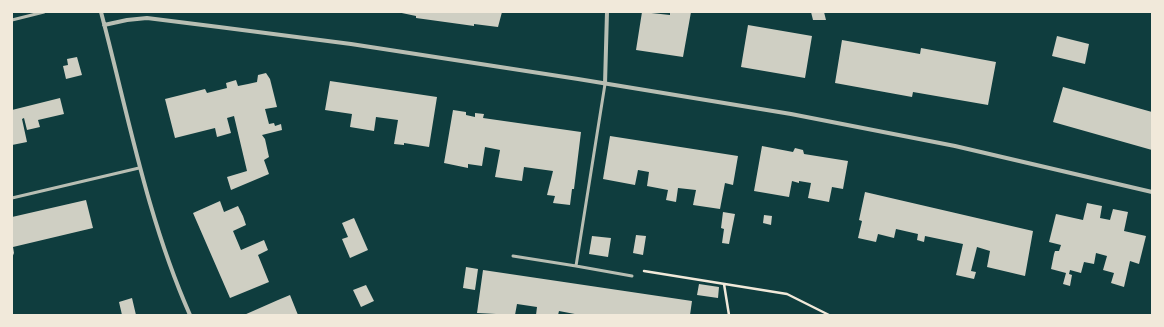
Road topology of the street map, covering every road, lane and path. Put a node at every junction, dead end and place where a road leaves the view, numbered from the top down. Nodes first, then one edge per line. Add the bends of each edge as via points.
1 (44, 12) edge
2 (101, 12) edge
3 (607, 12) edge
4 (12, 20) edge
5 (104, 25) junction
6 (605, 84) junction
7 (140, 168) junction
8 (1152, 192) edge
9 (12, 198) edge
10 (513, 256) dead end
11 (576, 266) junction
12 (632, 276) joint
13 (724, 284) junction
14 (190, 315) edge
15 (729, 315) edge
16 (829, 315) edge

1 - 4 lane
2 - 5 street
3 - 6 street
5 - 6 street via 147,18 219,26
5 - 7 street
6 - 8 street via 791,114 947,145
6 - 11 lane
7 - 9 lane
7 - 14 street via 163,248
10 - 11 lane
11 - 12 lane
12 - 13 path via 633,269
13 - 15 path
13 - 16 path via 787,294

